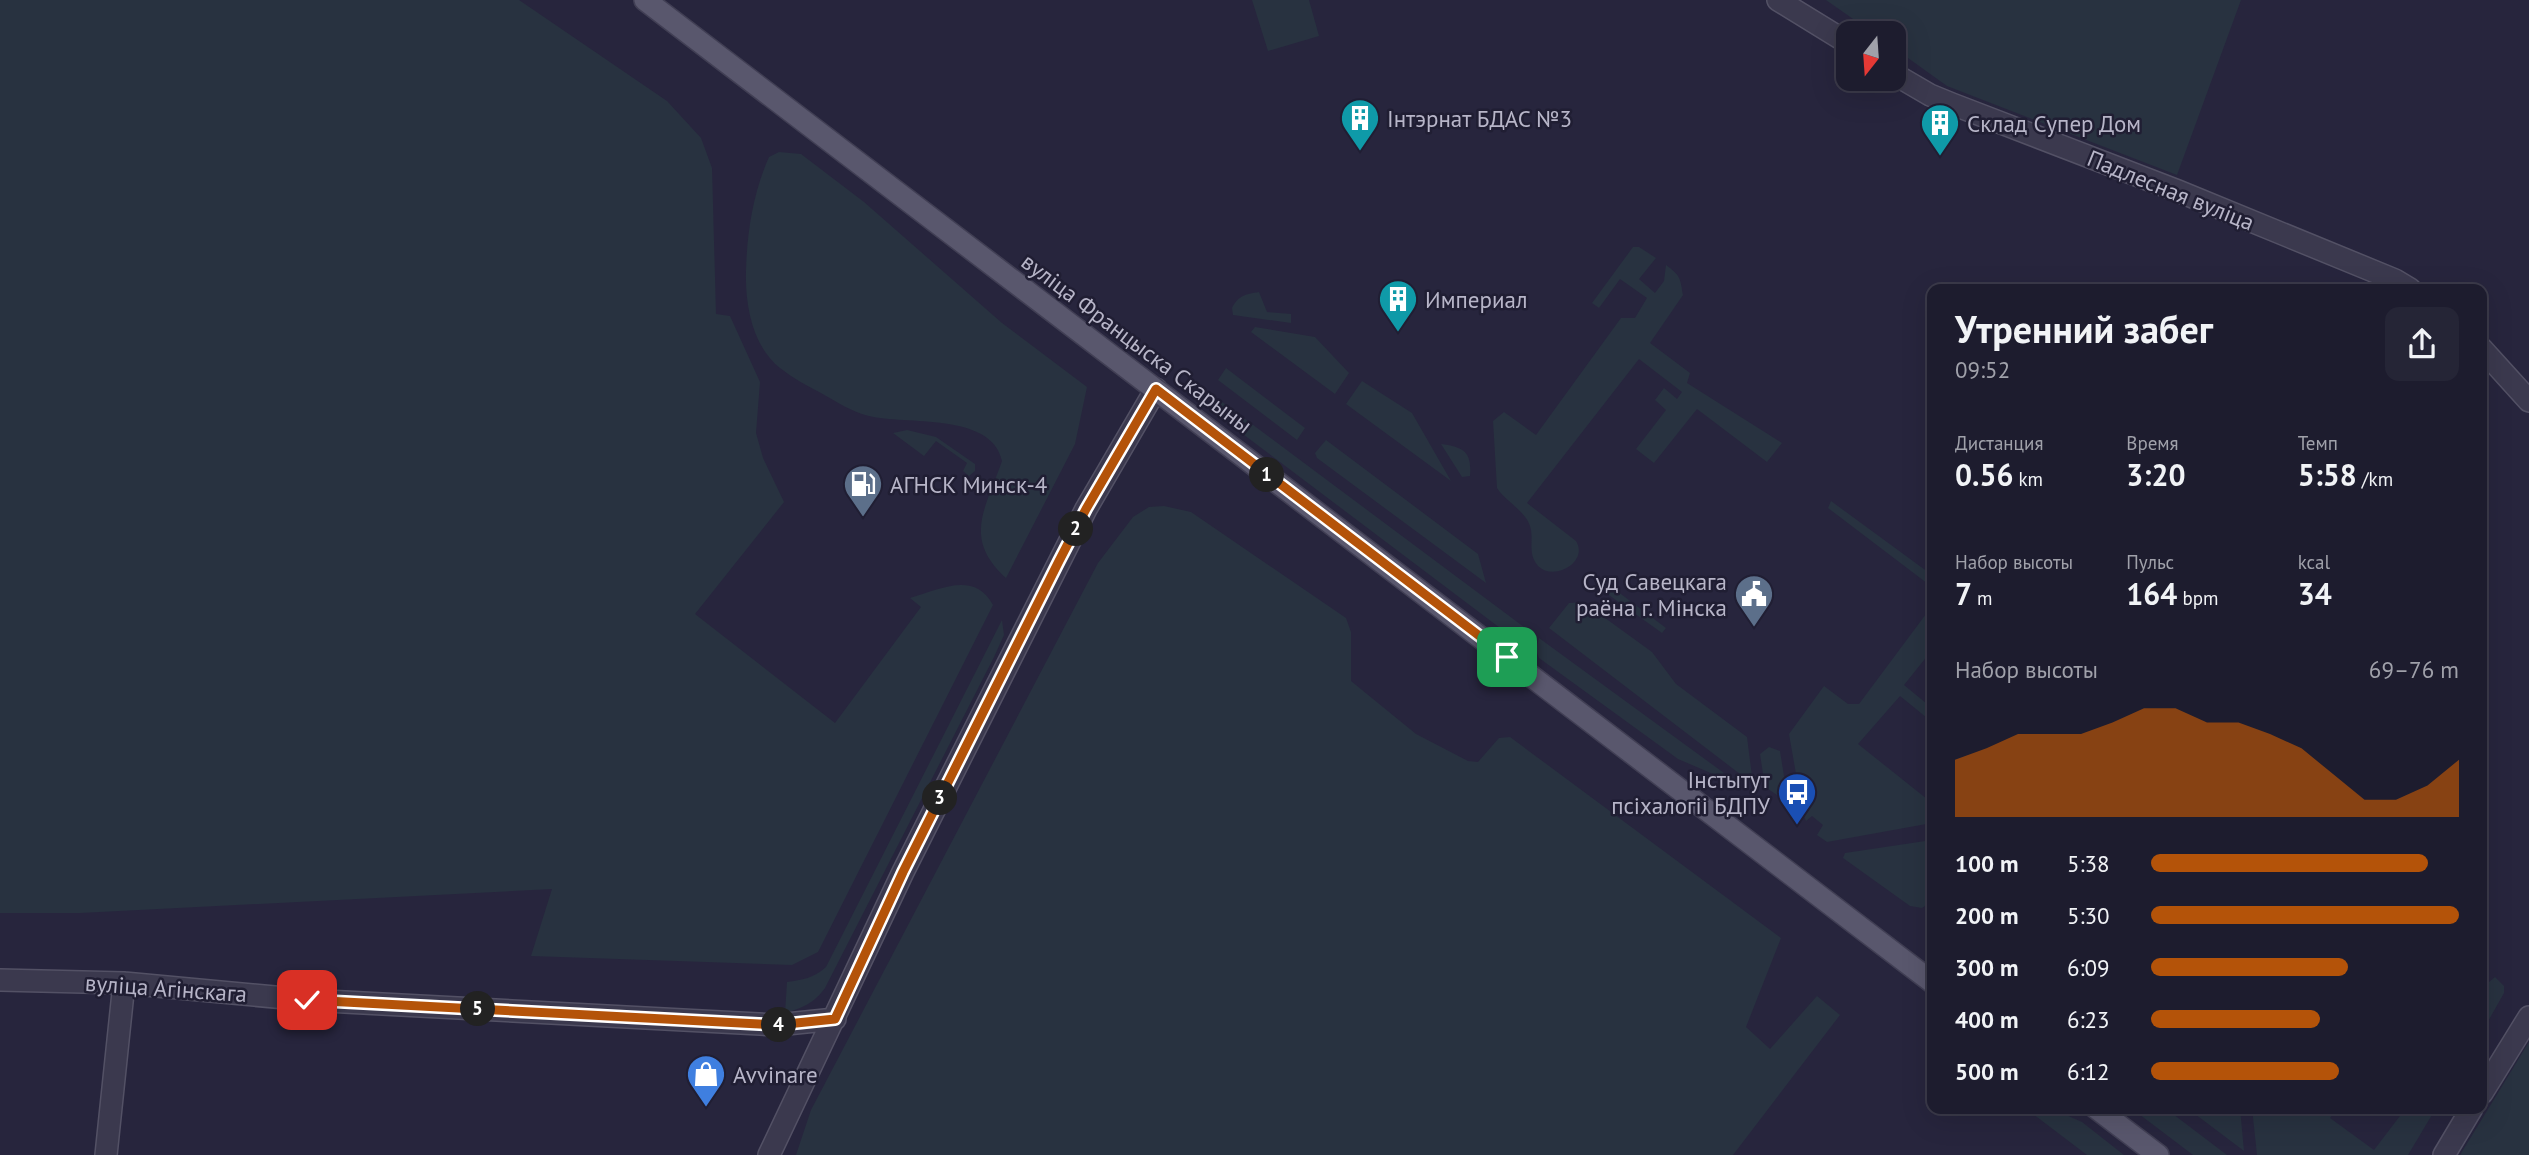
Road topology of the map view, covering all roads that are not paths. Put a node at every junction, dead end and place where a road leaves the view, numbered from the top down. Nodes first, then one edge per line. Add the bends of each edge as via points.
1 (645, 0) edge
2 (1778, 0) edge
3 (1836, 36) edge
4 (1906, 81) edge
5 (2402, 284) edge
6 (2487, 355) edge
7 (1156, 389) junction
8 (2529, 401) edge
9 (1927, 978) edge
10 (0, 980) edge
11 (124, 983) junction
12 (2529, 1017) edge
13 (835, 1019) junction
14 (2487, 1085) edge
15 (2104, 1114) edge
16 (2468, 1114) edge
17 (106, 1155) edge
18 (769, 1155) edge
19 (2158, 1155) edge
20 (2444, 1155) edge

1 - 7 main road, вуліца Францыска Скарыны
2 - 3 street
4 - 5 street, Падлесная вуліца via 1930,95
6 - 8 street
7 - 9 main road, вуліца Францыска Скарыны
7 - 13 street via 1074,532 903,872
10 - 11 street, вуліца Агінскага
11 - 13 street, вуліца Агінскага via 307,1000 777,1025
11 - 17 street
12 - 14 street
13 - 18 street
15 - 19 main road
16 - 20 street

